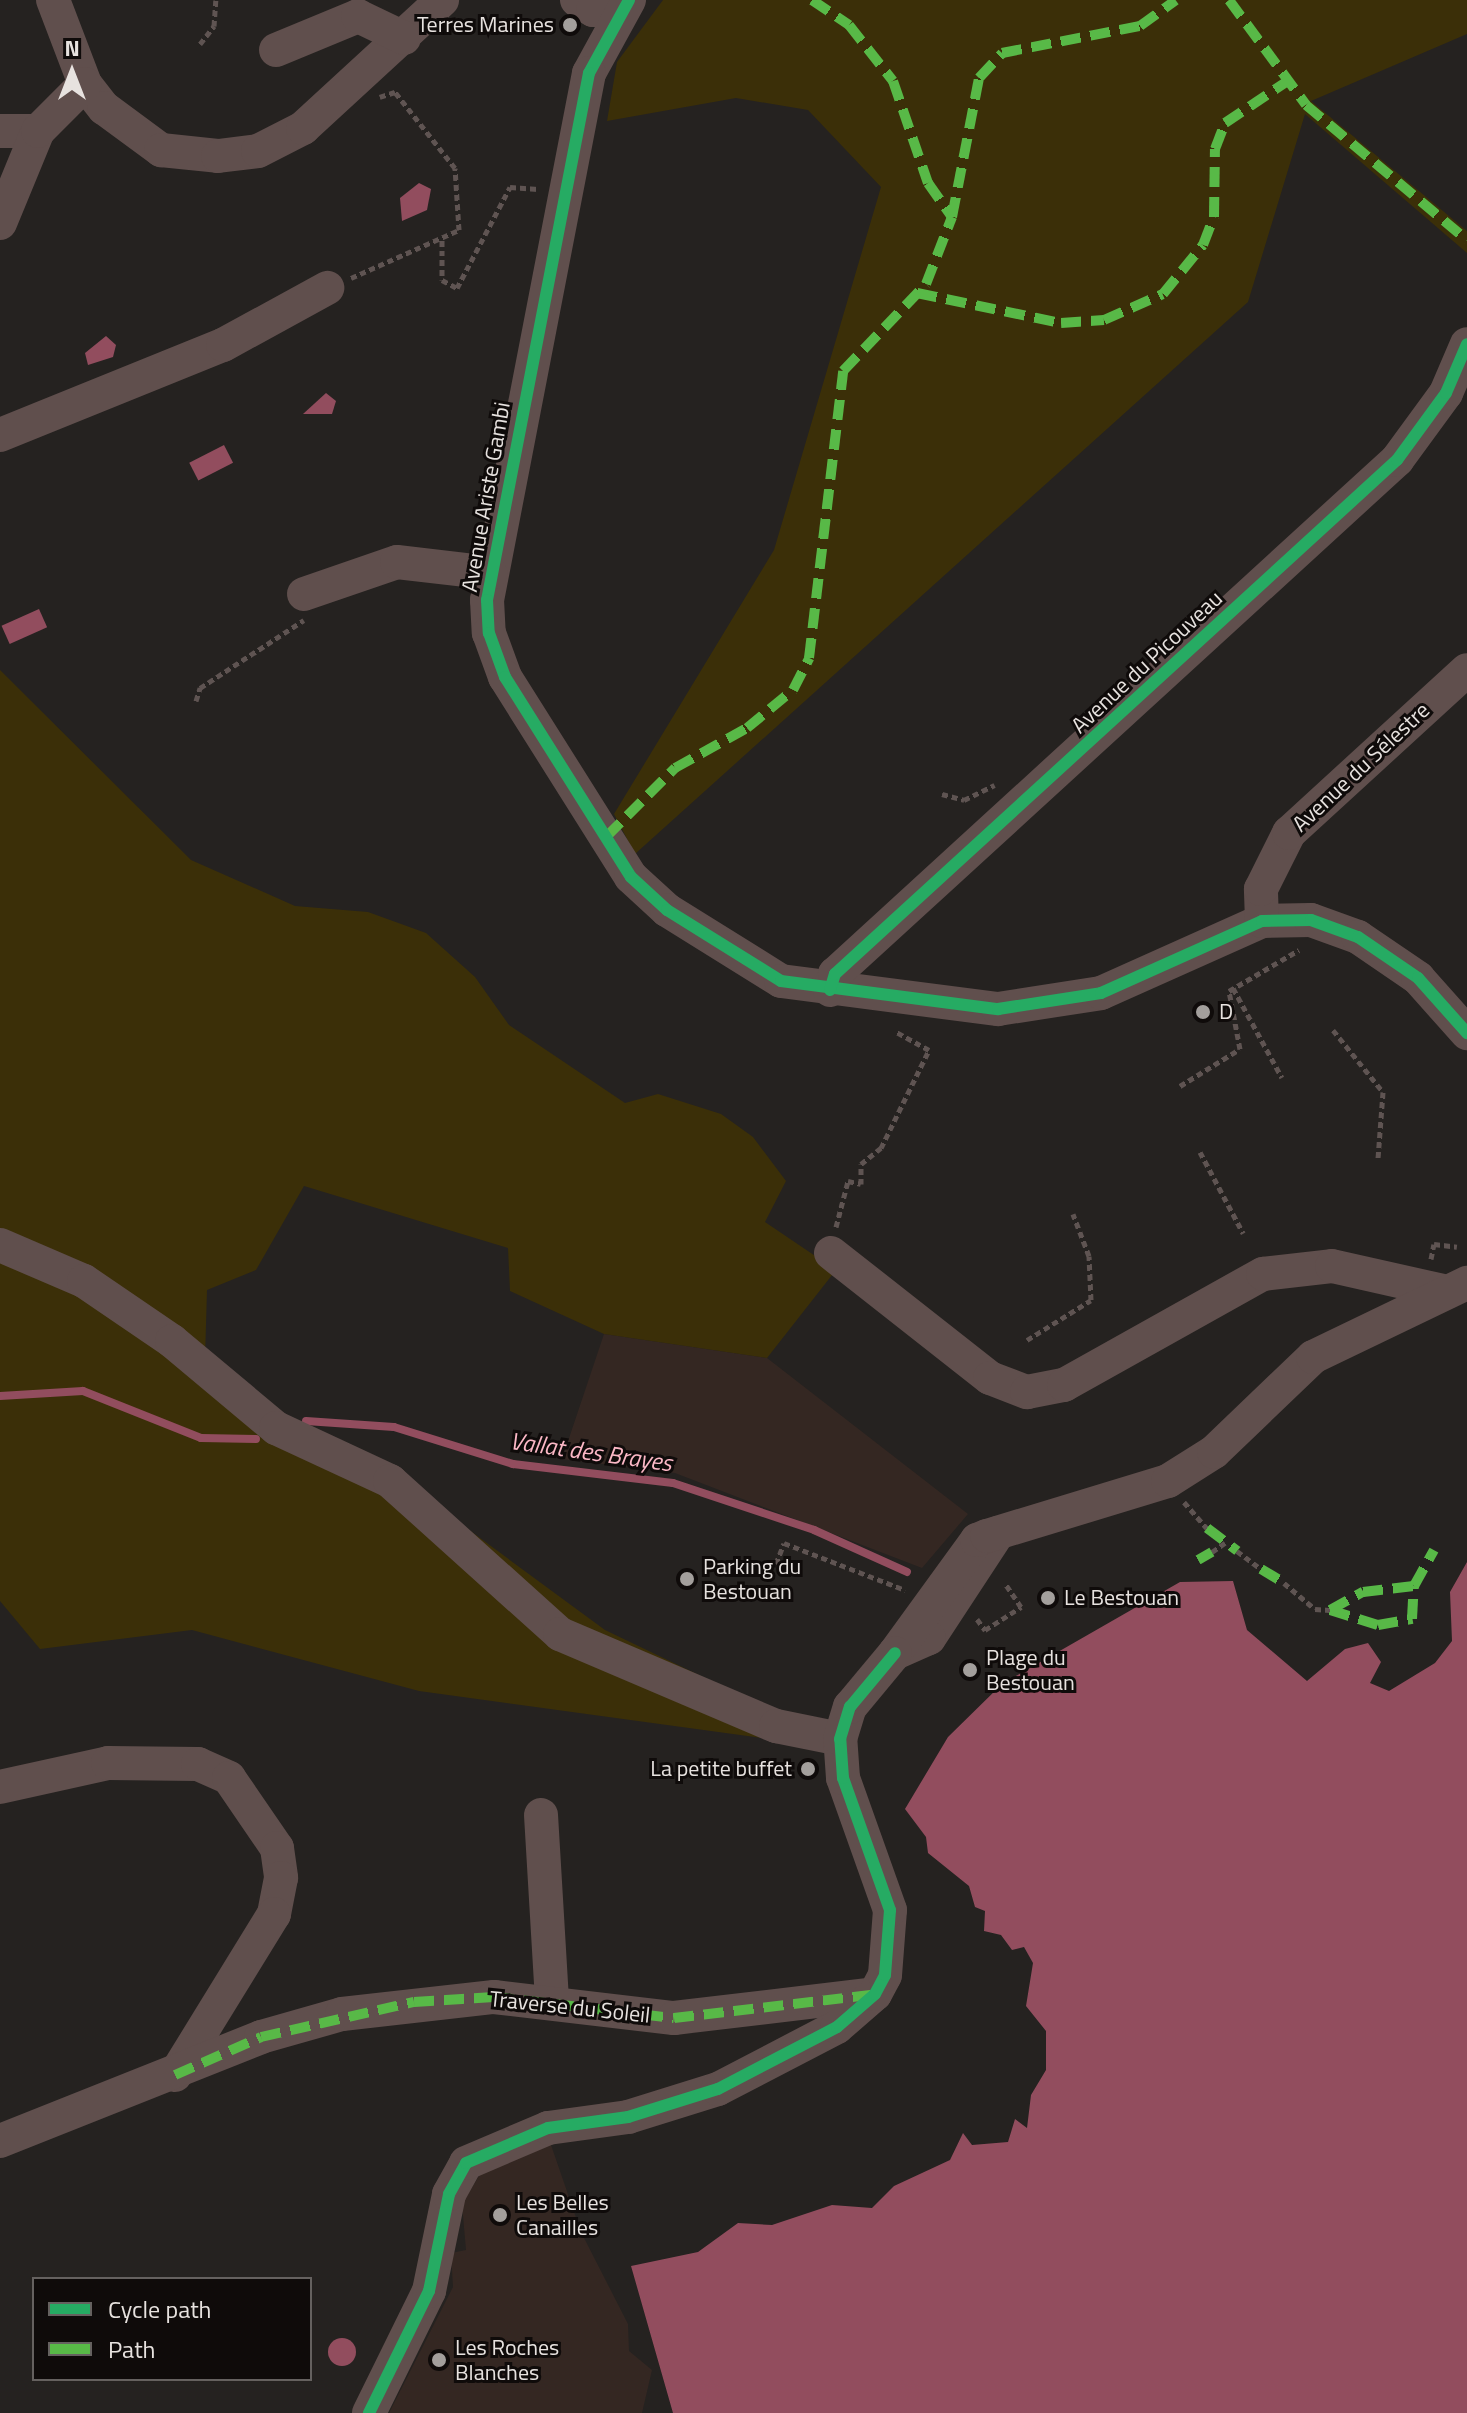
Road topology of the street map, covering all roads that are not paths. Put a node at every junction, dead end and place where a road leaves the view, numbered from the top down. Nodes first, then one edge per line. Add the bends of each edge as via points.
1 (53, 0) edge
2 (442, 0) edge
3 (577, 0) edge
4 (626, 5) edge
5 (393, 19) edge
6 (276, 50) dead end
7 (85, 84) junction
8 (0, 131) edge
9 (38, 131) junction
10 (0, 223) edge
11 (327, 288) road end
12 (1467, 344) edge
13 (0, 435) edge
14 (490, 573) junction
15 (304, 594) road end
16 (1467, 670) edge
17 (1262, 921) junction
18 (830, 990) junction
19 (1467, 1033) edge
20 (0, 1245) edge
21 (831, 1253) dead end
22 (1447, 1281) edge
23 (840, 1739) junction
24 (0, 1787) edge
25 (541, 1815) dead end
26 (875, 1994) junction
27 (552, 2001) junction
28 (175, 2075) junction
29 (0, 2141) edge
30 (369, 2413) edge

1 - 7 street
2 - 5 street
3 - 4 street via 593,10
4 - 14 street, Avenue Ariste Gambi via 589,73
5 - 6 street via 358,16 327,24
5 - 7 street via 377,63 303,128 258,151 218,156 161,150 129,132
7 - 9 street
8 - 9 street
9 - 10 street
11 - 13 street via 223,345
12 - 18 street, Avenue du Picouveau via 1440,403 1397,460 835,974
14 - 15 street via 397,562
14 - 18 street, Avenue Ariste Gambi via 489,633 505,677 631,877 766,974
16 - 17 street, Avenue du Sélestre via 1289,833 1261,889
17 - 18 street, Avenue Ariste Gambi via 1101,993 998,1009
17 - 19 street via 1327,926 1358,937 1418,978
20 - 23 street via 84,1281 172,1341 276,1428 390,1481 560,1634 776,1726
21 - 22 street via 990,1378 1027,1392 1064,1385 1263,1274 1332,1266
22 - 23 street via 1313,1357 1193,1468 969,1547 850,1707
23 - 26 street via 843,1778 890,1910 887,1965
24 - 28 street via 108,1763 198,1764 229,1778 277,1848 281,1878 274,1914
25 - 27 street
26 - 27 street, Traverse du Soleil via 674,2018
26 - 30 street via 837,2027 718,2089 628,2117 537,2131 466,2163 449,2194 429,2291
27 - 28 street, Traverse du Soleil via 494,1997 342,2014 261,2037
28 - 29 street, Traverse du Soleil

